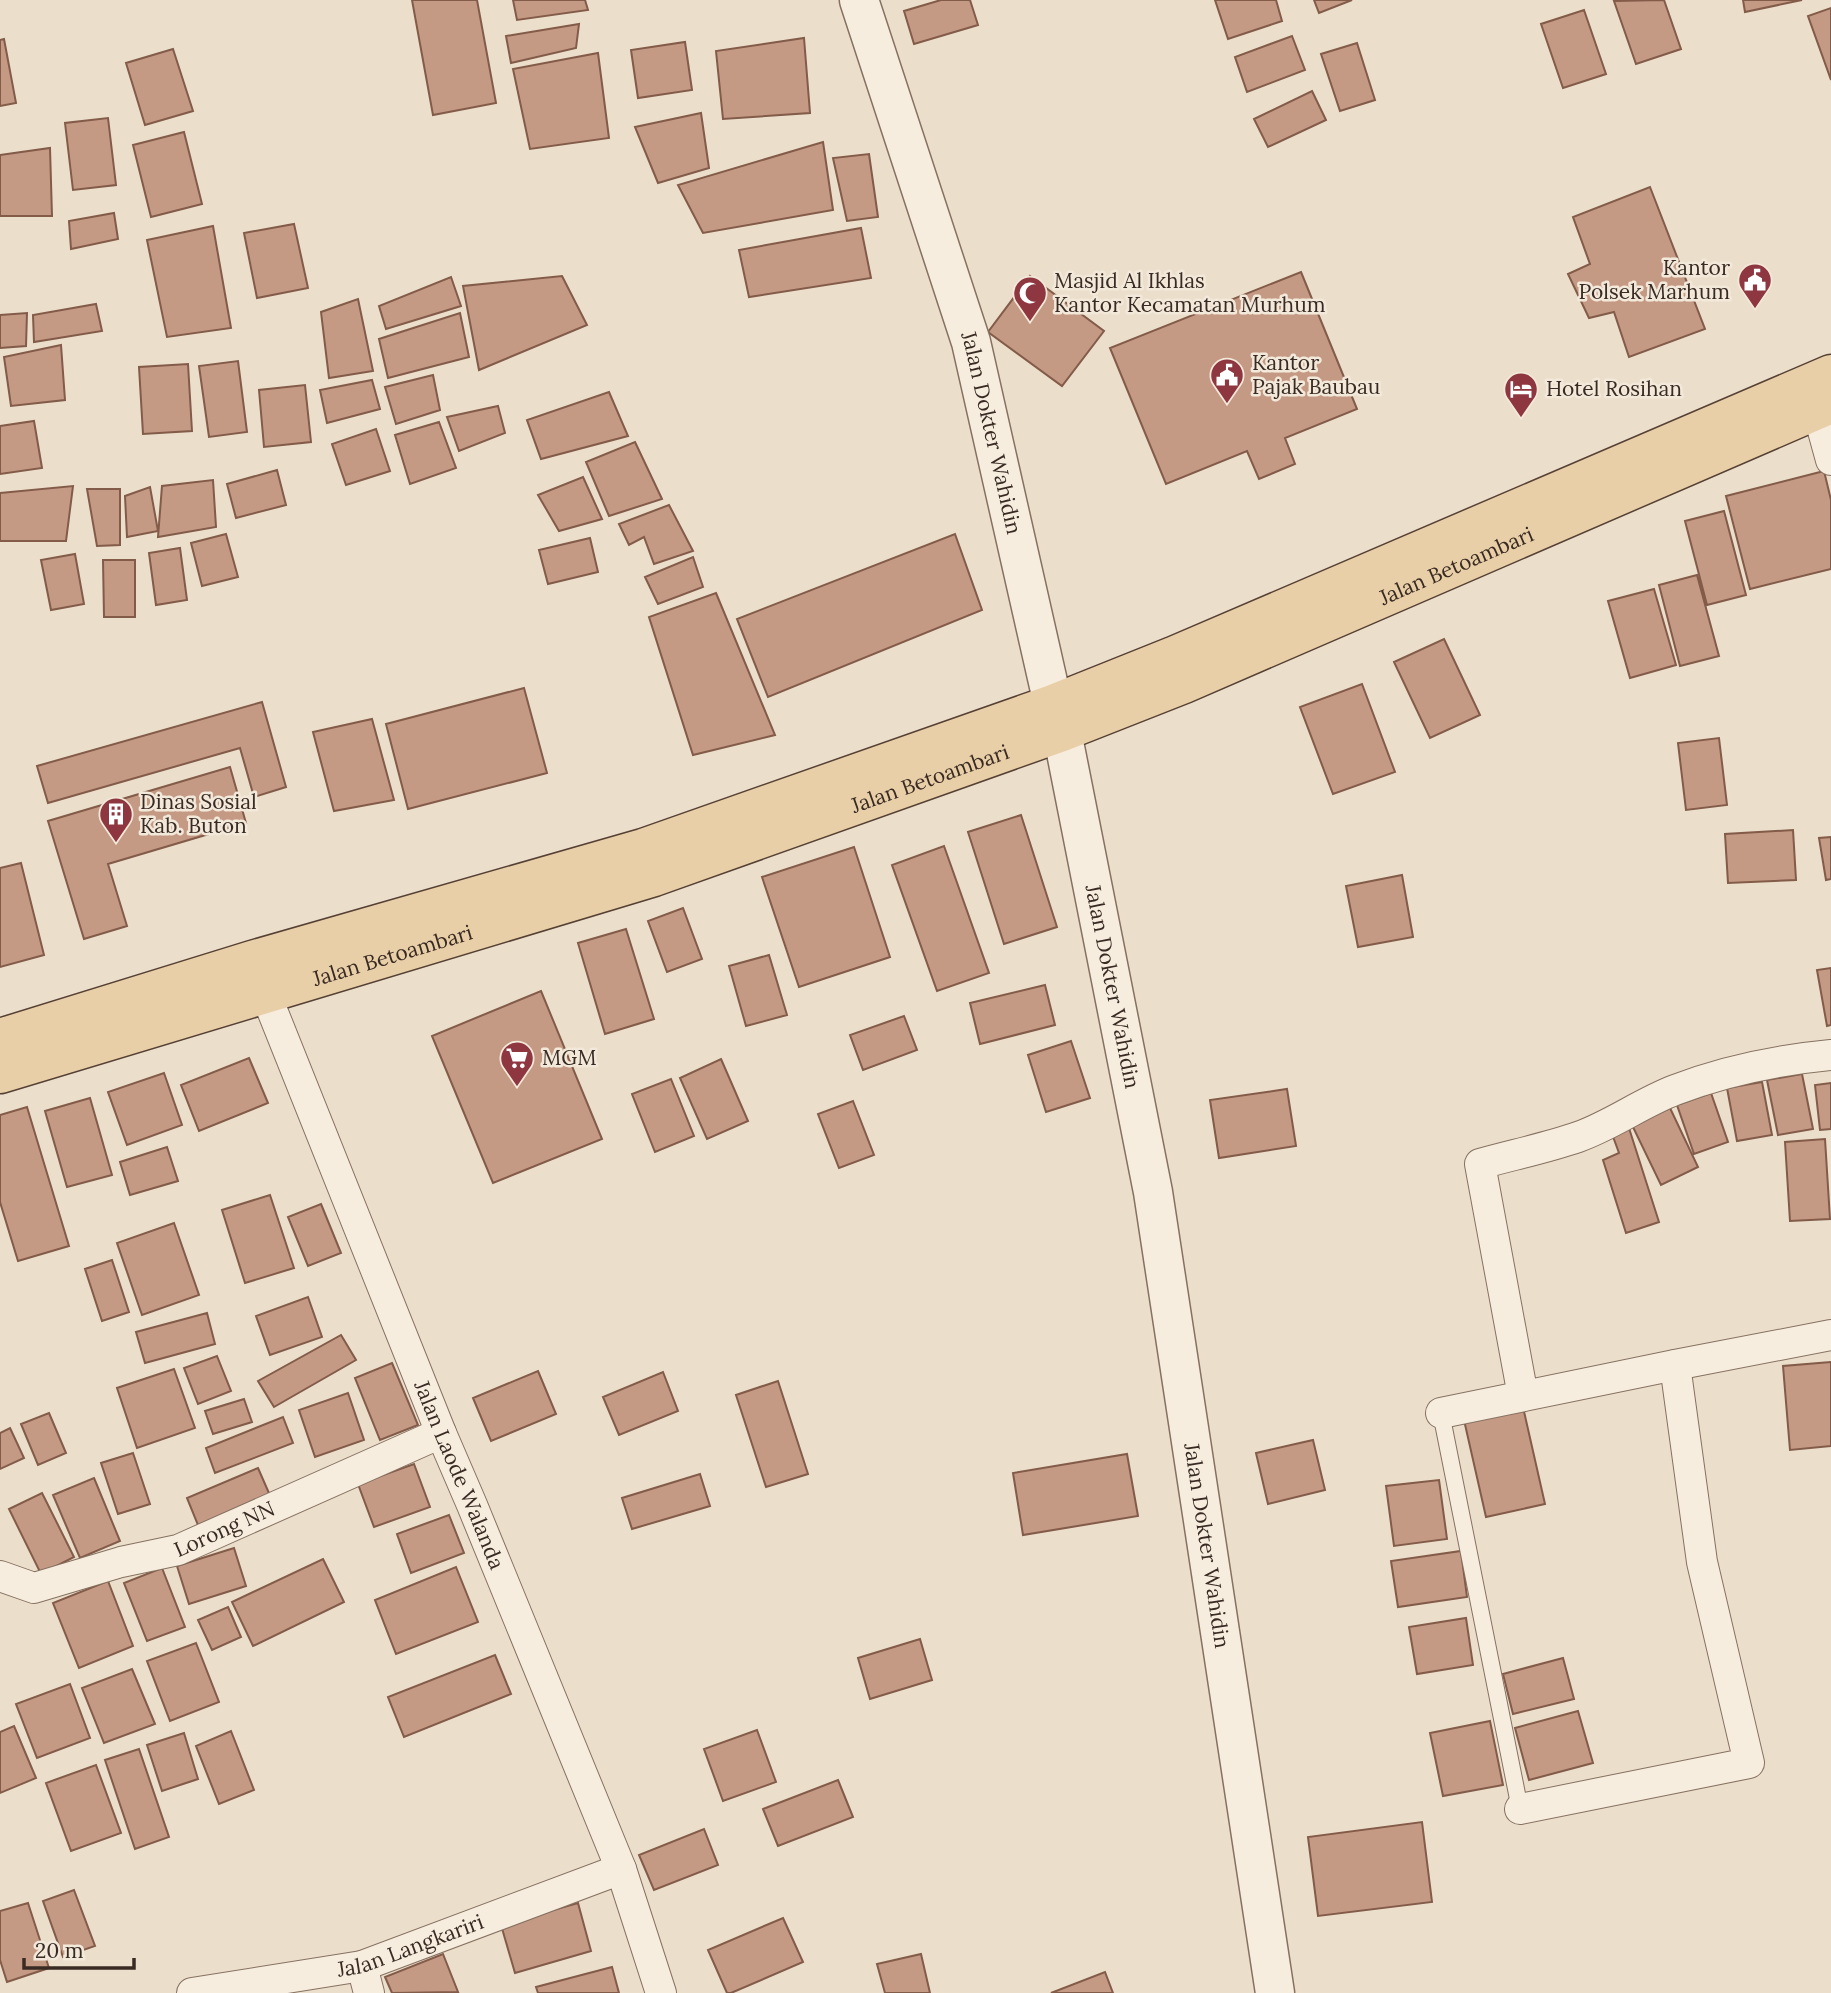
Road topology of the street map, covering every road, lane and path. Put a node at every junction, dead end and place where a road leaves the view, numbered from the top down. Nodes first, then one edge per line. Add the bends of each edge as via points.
1 (859, 0) edge
2 (1831, 374) edge
3 (1824, 407) edge
4 (1831, 460) edge
5 (1058, 718) junction
6 (259, 977) junction
7 (0, 1038) edge
8 (1831, 1055) edge
9 (0, 1074) edge
10 (1831, 1335) edge
11 (1675, 1365) junction
12 (1523, 1396) junction
13 (1441, 1413) joint
14 (441, 1433) junction
15 (0, 1576) edge
16 (1520, 1810) joint
17 (621, 1868) junction
18 (366, 1980) edge
19 (192, 1993) edge
20 (661, 1993) edge
21 (1275, 1993) edge

1 - 5 street, Jalan Dokter Wahidin via 971,342
2 - 5 main road, Jalan Betoambari via 1185,650
3 - 4 street
3 - 5 main road, Jalan Betoambari via 1184,684
5 - 6 main road, Jalan Betoambari via 643,848
5 - 21 street, Jalan Dokter Wahidin via 1153,1192
6 - 7 main road, Jalan Betoambari
6 - 9 main road, Jalan Betoambari
6 - 14 street, Jalan Laode Walanda
8 - 12 street via 1747,1068 1673,1090 1577,1137 1480,1164
10 - 11 street
11 - 12 street
11 - 16 street via 1702,1562 1749,1763
12 - 13 street
13 - 16 lane
14 - 15 street, Lorong NN via 178,1550 34,1588
14 - 17 street, Jalan Laode Walanda
17 - 18 street, Jalan Langkariri
17 - 20 street, Jalan Laode Walanda
18 - 19 street, Jalan Langkariri

